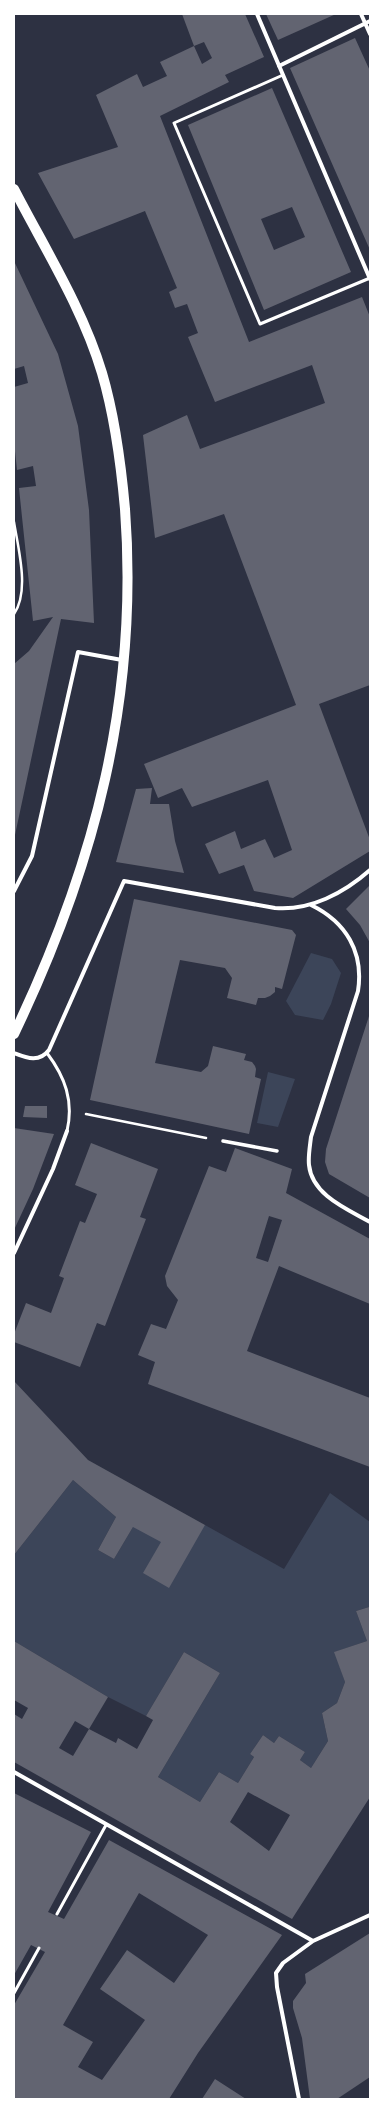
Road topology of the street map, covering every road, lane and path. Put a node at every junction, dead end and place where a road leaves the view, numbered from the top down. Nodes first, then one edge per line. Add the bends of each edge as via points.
1 (257, 14) edge
2 (361, 14) edge
3 (368, 22) edge
4 (370, 34) edge
5 (279, 66) junction
6 (283, 75) junction
7 (14, 189) edge
8 (370, 279) edge
9 (14, 522) edge
10 (14, 614) edge
11 (123, 660) junction
12 (370, 870) edge
13 (14, 891) edge
14 (311, 904) junction
15 (14, 1034) edge
16 (14, 1053) edge
17 (47, 1053) junction
18 (71, 1111) junction
19 (67, 1131) joint
20 (223, 1141) joint
21 (277, 1151) dead end
22 (370, 1222) edge
23 (14, 1253) edge
24 (14, 1772) edge
25 (106, 1825) junction
26 (57, 1914) dead end
27 (370, 1915) edge
28 (313, 1941) junction
29 (38, 1948) dead end
30 (14, 1993) edge
31 (299, 2099) edge

1 - 5 street
2 - 3 street
3 - 4 street
3 - 5 street
5 - 6 street
6 - 8 street
6 - 8 lane via 174,123 244,288 260,324
7 - 11 main road via 92,341 111,405 122,482 127,549
9 - 10 path via 22,576 19,606
11 - 13 street via 78,652 32,856
11 - 15 main road via 119,710 98,815 68,909 47,963
12 - 14 street via 330,897
14 - 17 street via 293,909 276,908 124,881
14 - 22 street via 335,921 348,938 357,954 360,977 358,991 312,1137 310,1173 326,1195
16 - 17 street via 30,1059 39,1058
17 - 18 lane via 61,1074
18 - 19 lane
18 - 20 path
19 - 23 street via 53,1170
20 - 21 street
24 - 25 street
25 - 26 lane
25 - 28 street
27 - 28 street
28 - 31 street via 283,1963 276,1973
29 - 30 lane

